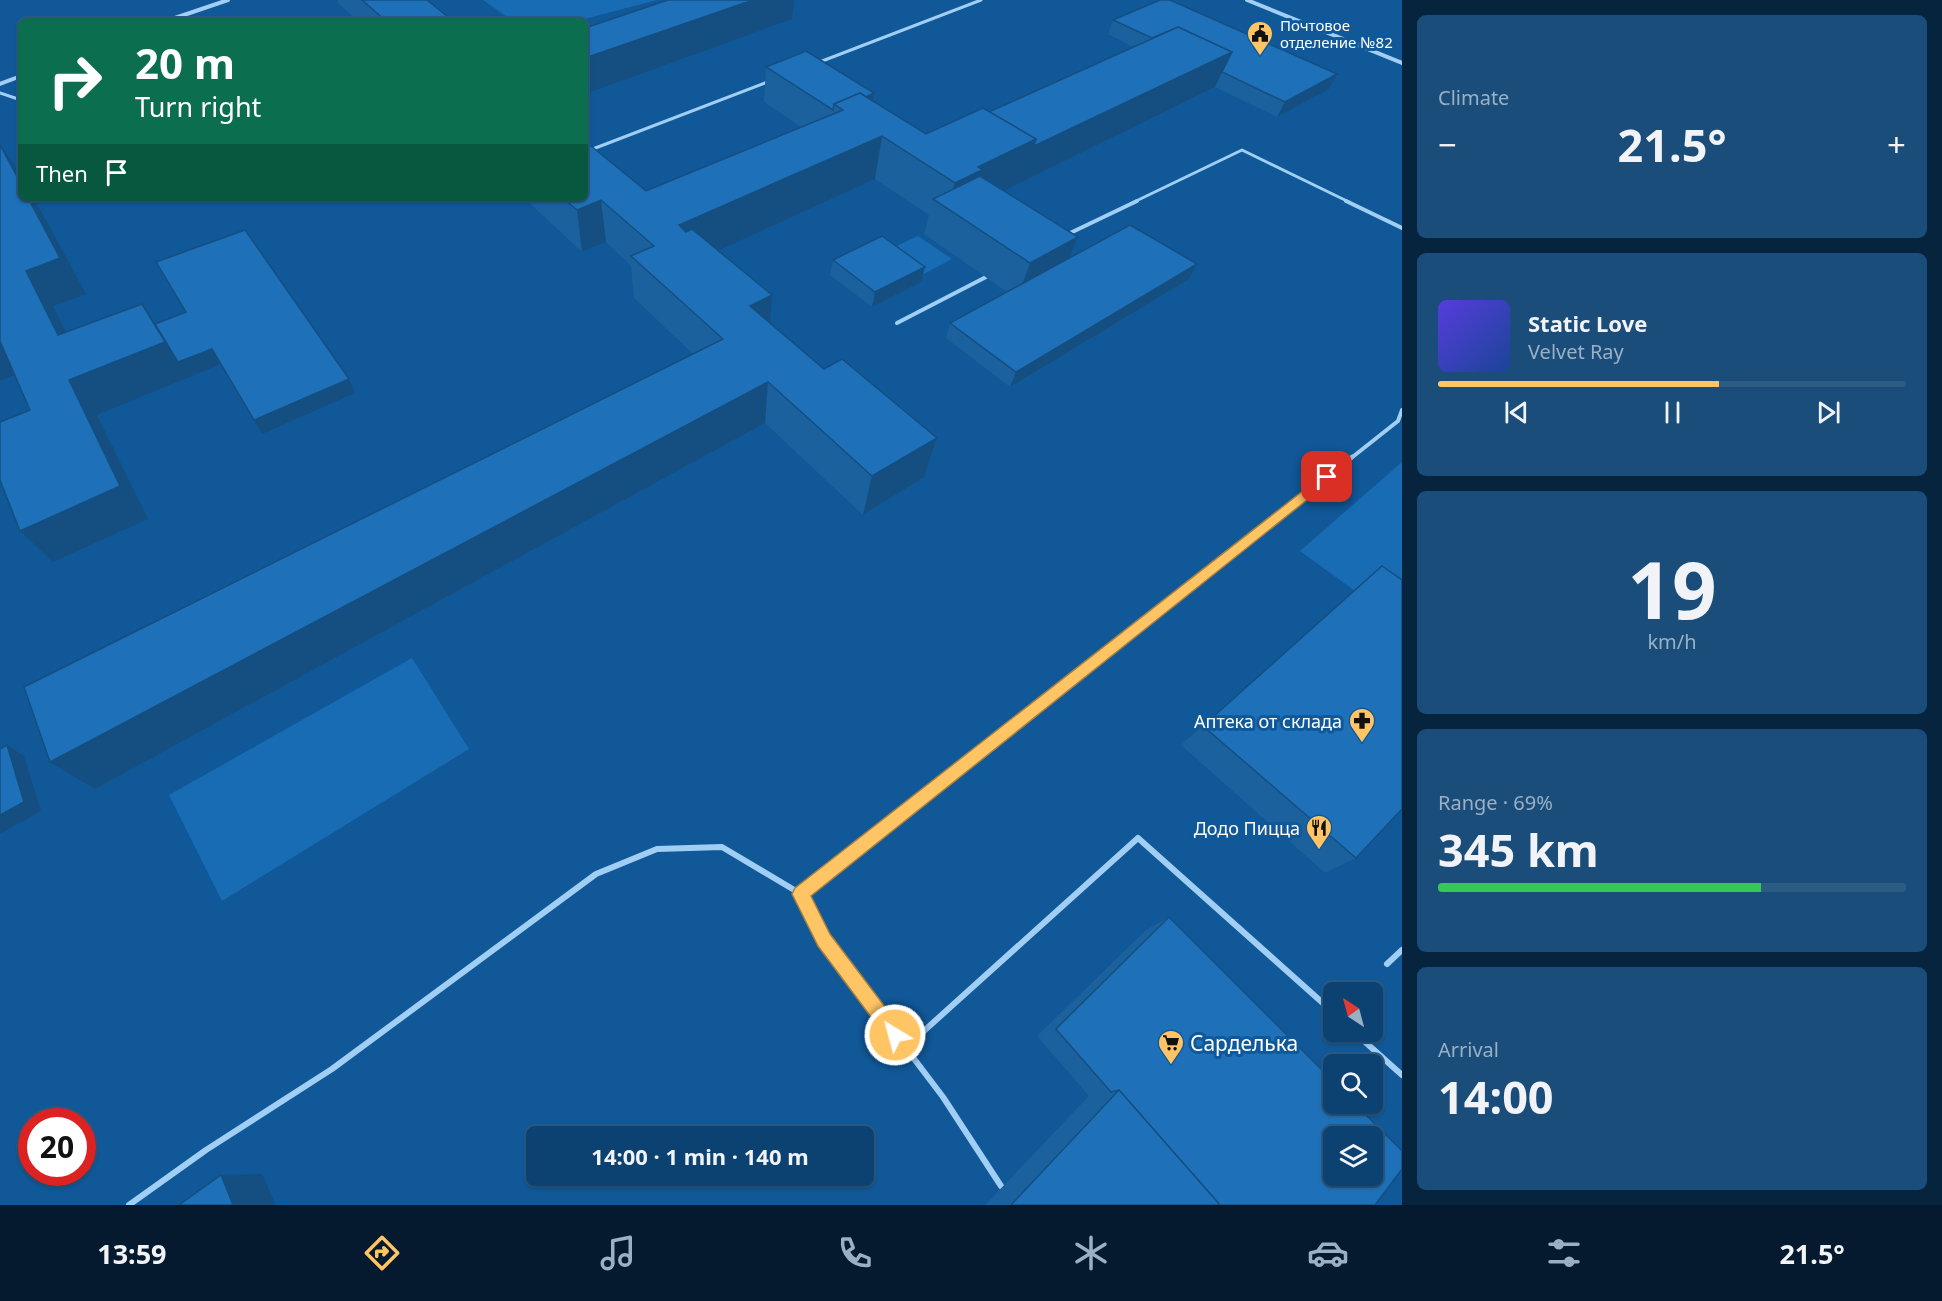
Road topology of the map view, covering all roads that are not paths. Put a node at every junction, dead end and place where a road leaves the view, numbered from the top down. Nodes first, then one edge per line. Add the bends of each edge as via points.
1 (228, 0) edge
2 (981, 0) edge
3 (1247, 0) edge
4 (175, 18) edge
5 (1402, 63) edge
6 (808, 66) edge
7 (18, 77) edge
8 (775, 79) dead end
9 (0, 84) edge
10 (0, 93) edge
11 (18, 99) edge
12 (588, 151) edge
13 (1402, 228) edge
14 (1064, 236) edge
15 (986, 277) edge
16 (897, 323) dead end
17 (1402, 410) edge
18 (801, 894) junction
19 (1402, 950) edge
20 (1387, 964) dead end
21 (1323, 1003) edge
22 (1365, 1042) edge
23 (905, 1048) junction
24 (1402, 1075) edge
25 (1001, 1186) dead end
26 (129, 1205) edge

1 - 4 street
2 - 6 lane
3 - 5 street
7 - 9 street
8 - 12 lane
10 - 11 lane
13 - 14 lane via 1242,150
15 - 16 lane
17 - 18 lane via 1398,421
18 - 23 lane via 824,940
18 - 26 lane via 722,847 657,849 596,874 332,1069
19 - 20 lane
21 - 23 lane via 1138,838
22 - 24 lane
23 - 25 lane via 943,1097

